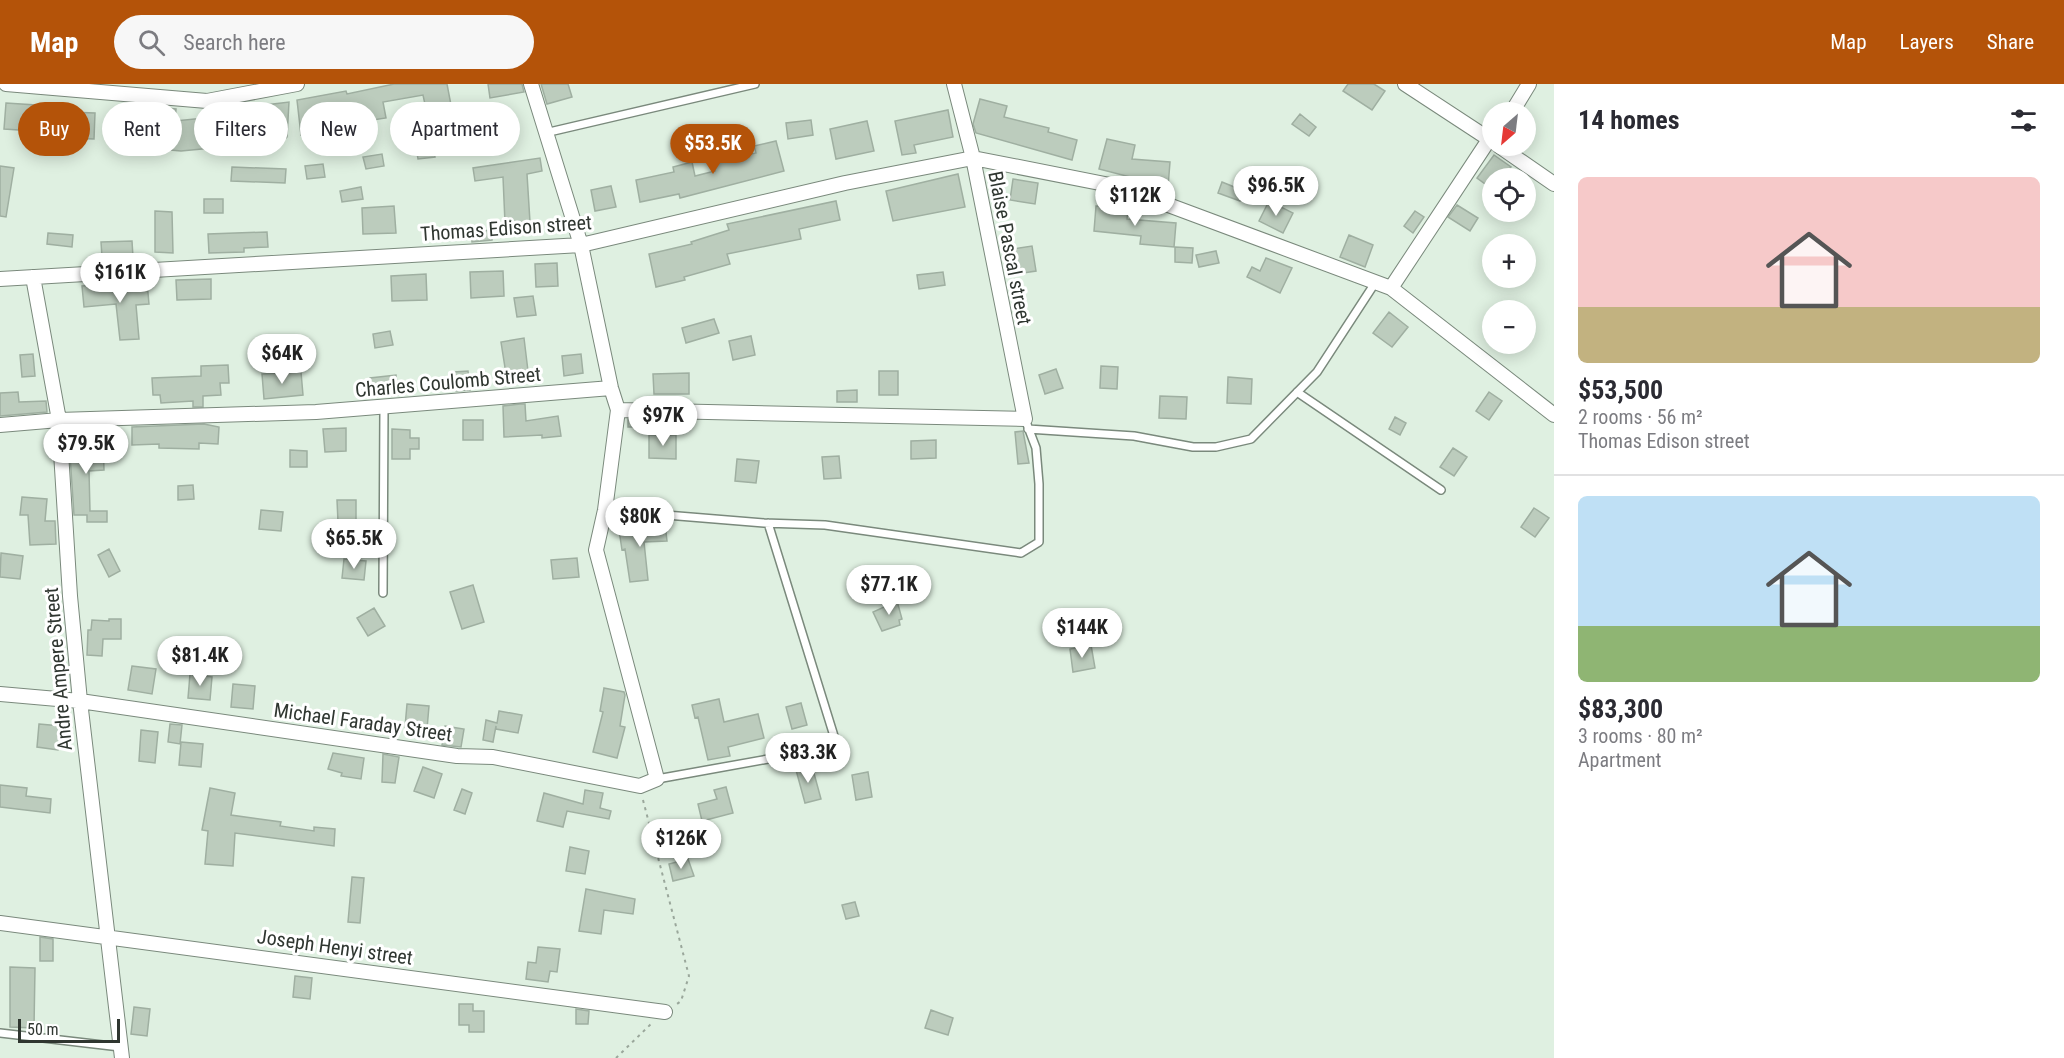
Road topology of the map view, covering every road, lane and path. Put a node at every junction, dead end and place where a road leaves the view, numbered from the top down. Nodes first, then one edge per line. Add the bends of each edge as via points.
1 (6, 84) edge
2 (297, 84) edge
3 (531, 84) edge
4 (755, 84) edge
5 (954, 84) edge
6 (1405, 84) edge
7 (1529, 84) edge
8 (1518, 102) edge
9 (545, 133) junction
10 (1482, 133) edge
11 (1482, 156) edge
12 (1515, 156) edge
13 (973, 158) junction
14 (1554, 184) edge
15 (581, 245) junction
16 (33, 277) junction
17 (0, 279) edge
18 (1375, 283) junction
19 (1391, 288) junction
20 (611, 388) junction
21 (1297, 392) junction
22 (384, 408) junction
23 (618, 410) junction
24 (1554, 415) edge
25 (59, 420) junction
26 (1027, 424) junction
27 (0, 425) edge
28 (1441, 490) dead end
29 (605, 510) junction
30 (768, 523) junction
31 (383, 593) dead end
32 (0, 694) edge
33 (80, 701) junction
34 (657, 779) junction
35 (640, 786) junction
36 (0, 923) edge
37 (106, 936) junction
38 (665, 1012) junction
39 (0, 1033) edge
40 (121, 1052) edge
41 (616, 1058) edge

1 - 2 street via 207,101
3 - 9 street
4 - 9 lane
5 - 13 street, Blaise Pascal street
6 - 10 street
7 - 8 street
9 - 15 street
11 - 19 street
12 - 14 street
13 - 15 street, Thomas Edison street via 845,183
13 - 18 street, Thomas Edison street via 1120,187
13 - 26 street, Blaise Pascal street
15 - 16 street, Thomas Edison street
15 - 20 street
16 - 17 street, Thomas Edison street
16 - 25 street, Andre Ampere Street
18 - 19 street, Thomas Edison street
18 - 21 lane via 1317,372
19 - 24 street, Thomas Edison street
20 - 22 street, Charles Coulomb Street
20 - 23 street
21 - 26 lane via 1251,439 1216,447
21 - 28 lane
22 - 25 street, Charles Coulomb Street
22 - 31 lane
23 - 26 street
23 - 29 street
25 - 27 street, Charles Coulomb Street
25 - 33 street, Andre Ampere Street
26 - 30 lane via 1036,448 1039,542 1021,553 825,525
29 - 30 lane
29 - 34 street via 596,550
30 - 34 lane via 834,736 829,748
32 - 33 street
33 - 35 street, Michael Faraday Street via 457,756 493,757
33 - 37 street, Andre Ampere Street
34 - 35 street
35 - 38 path via 689,976 681,1000
36 - 37 street, Joseph Henyi street
37 - 38 street, Joseph Henyi street
37 - 40 street, Andre Ampere Street
38 - 41 path
39 - 40 lane

